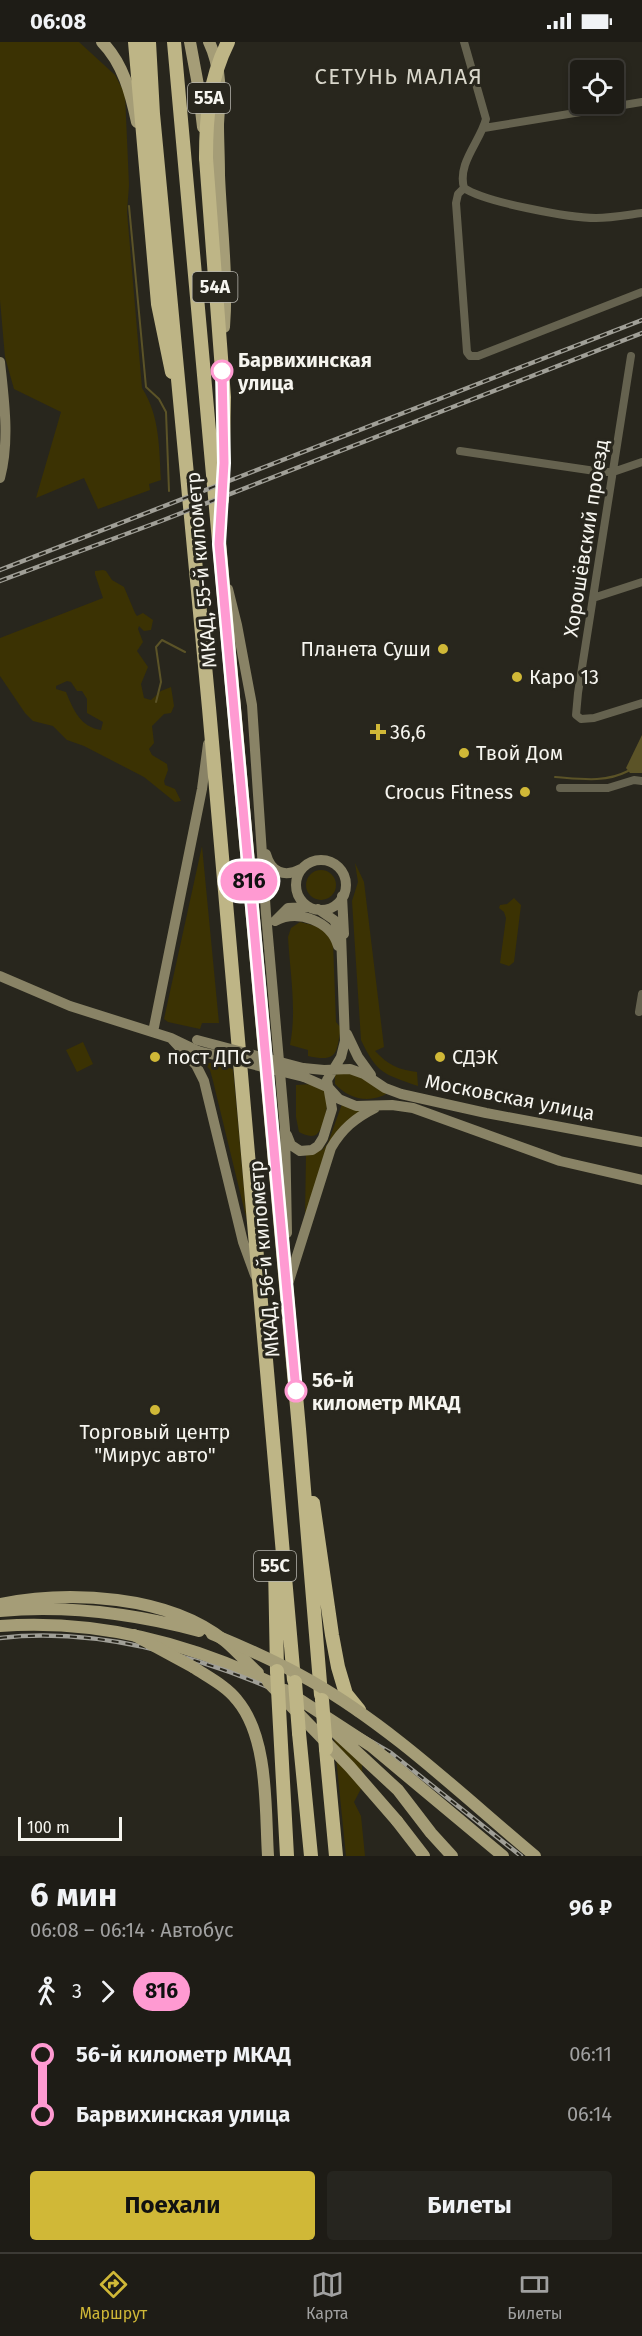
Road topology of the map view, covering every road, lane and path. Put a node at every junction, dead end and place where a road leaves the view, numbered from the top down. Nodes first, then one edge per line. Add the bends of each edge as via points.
1 (102, 42) edge
2 (135, 42) edge
3 (190, 42) edge
4 (208, 42) edge
5 (228, 42) edge
6 (464, 42) edge
7 (175, 45) edge
8 (149, 48) edge
9 (642, 102) edge
10 (484, 128) junction
11 (144, 150) junction
12 (206, 158) junction
13 (464, 188) junction
14 (642, 213) edge
15 (642, 292) edge
16 (221, 352) junction
17 (631, 356) dead end
18 (0, 362) edge
19 (182, 412) junction
20 (460, 451) dead end
21 (642, 462) edge
22 (613, 472) junction
23 (0, 478) edge
24 (219, 544) junction
25 (221, 563) junction
26 (642, 582) edge
27 (593, 598) junction
28 (642, 703) edge
29 (209, 708) junction
30 (642, 780) edge
31 (560, 788) dead end
32 (262, 839) junction
33 (301, 869) junction
34 (342, 896) junction
35 (314, 908) junction
36 (275, 921) junction
37 (270, 956) junction
38 (341, 960) junction
39 (0, 976) edge
40 (642, 994) edge
41 (639, 1012) dead end
42 (346, 1031) junction
43 (153, 1032) junction
44 (171, 1038) junction
45 (193, 1048) junction
46 (333, 1069) junction
47 (304, 1072) junction
48 (374, 1080) junction
49 (329, 1088) junction
50 (268, 1089) joint
51 (391, 1090) junction
52 (242, 1091) joint
53 (380, 1106) junction
54 (285, 1129) junction
55 (642, 1142) edge
56 (642, 1180) edge
57 (288, 1281) junction
58 (260, 1286) junction
59 (287, 1305) junction
60 (299, 1429) junction
61 (274, 1461) junction
62 (0, 1605) edge
63 (0, 1611) edge
64 (0, 1626) edge
65 (134, 1635) junction
66 (290, 1686) junction
67 (268, 1856) edge
68 (287, 1856) edge
69 (311, 1856) edge
70 (336, 1856) edge
71 (424, 1856) edge
72 (452, 1856) edge
73 (503, 1856) edge
74 (536, 1856) edge

1 - 11 main road via 128,86
2 - 11 highway
3 - 12 main road, 54А, bridge
4 - 16 main road via 218,69 220,89 225,286
5 - 12 highway, 55А, bridge via 214,75 207,107
6 - 10 street via 485,112
7 - 24 highway, МКАД, 55-й километр
8 - 19 highway, МКАД, 55-й километр
9 - 10 street
10 - 13 street via 467,160
11 - 19 highway via 158,304
12 - 16 highway, 54А
13 - 14 street via 506,202 576,216
13 - 15 street via 456,203 470,356
16 - 24 highway, 54А via 224,463
17 - 22 street, Хорошёвский проезд
18 - 23 street via 6,421
19 - 29 highway, МКАД, 55-й километр
20 - 22 street
21 - 22 street
22 - 27 street, Хорошёвский проезд
24 - 25 highway, МКАД, 55-й километр
25 - 32 street via 252,705
25 - 50 highway, МКАД, 55-й километр
26 - 27 street
27 - 28 street, Хорошёвский проезд via 578,718 585,720
29 - 43 street via 202,789
29 - 52 highway, МКАД, 55-й километр
30 - 31 street via 608,788
32 - 33 street via 273,869 286,874
32 - 37 street
33 - 34 street via 318,860 336,866 344,877
33 - 35 street via 297,892 301,900
34 - 35 street via 332,906
34 - 38 street via 345,941
35 - 36 street via 288,908
35 - 38 street via 330,915 337,924
36 - 37 street
36 - 38 street via 301,917 324,925 334,935
37 - 54 street
38 - 42 street
39 - 43 street via 69,1006
40 - 41 street
42 - 46 street via 344,1048
42 - 48 street
43 - 44 street
44 - 45 street
44 - 45 street
45 - 47 street, bridge
45 - 58 street via 243,1242
46 - 47 street, Московская улица
46 - 48 street, Московская улица via 350,1069
46 - 49 street via 327,1080
47 - 49 street, Московская улица
48 - 51 street, Московская улица
49 - 53 street, Московская улица via 347,1103
49 - 54 street via 332,1109 318,1146 306,1152 295,1149
50 - 59 highway, МКАД, 56-й километр
51 - 53 street via 391,1100
51 - 55 street, Московская улица via 422,1100
52 - 58 highway, МКАД, 56-й километр
53 - 56 street, Московская улица via 423,1111 560,1161
53 - 57 street via 350,1124 331,1149
54 - 57 street
57 - 59 street
58 - 61 highway, МКАД, 56-й километр
59 - 60 highway, МКАД, 56-й километр
60 - 70 highway, МКАД, 56-й километр, bridge
60 - 74 highway, bridge via 334,1645 346,1694 435,1778
61 - 66 highway, МКАД, 56-й километр
61 - 68 highway, 55C, bridge via 277,1671
62 - 71 main road, bridge via 42,1598 124,1602 191,1621 224,1640 357,1774
63 - 74 main road, bridge via 102,1612 164,1622 212,1634 273,1661 341,1700
64 - 65 main road via 36,1624
65 - 66 main road, bridge via 191,1650
65 - 67 main road, bridge via 230,1692 248,1716 258,1743
66 - 69 highway, МКАД, 56-й километр, bridge via 299,1733
66 - 72 main road, bridge via 398,1790
66 - 73 main road, bridge via 385,1757

